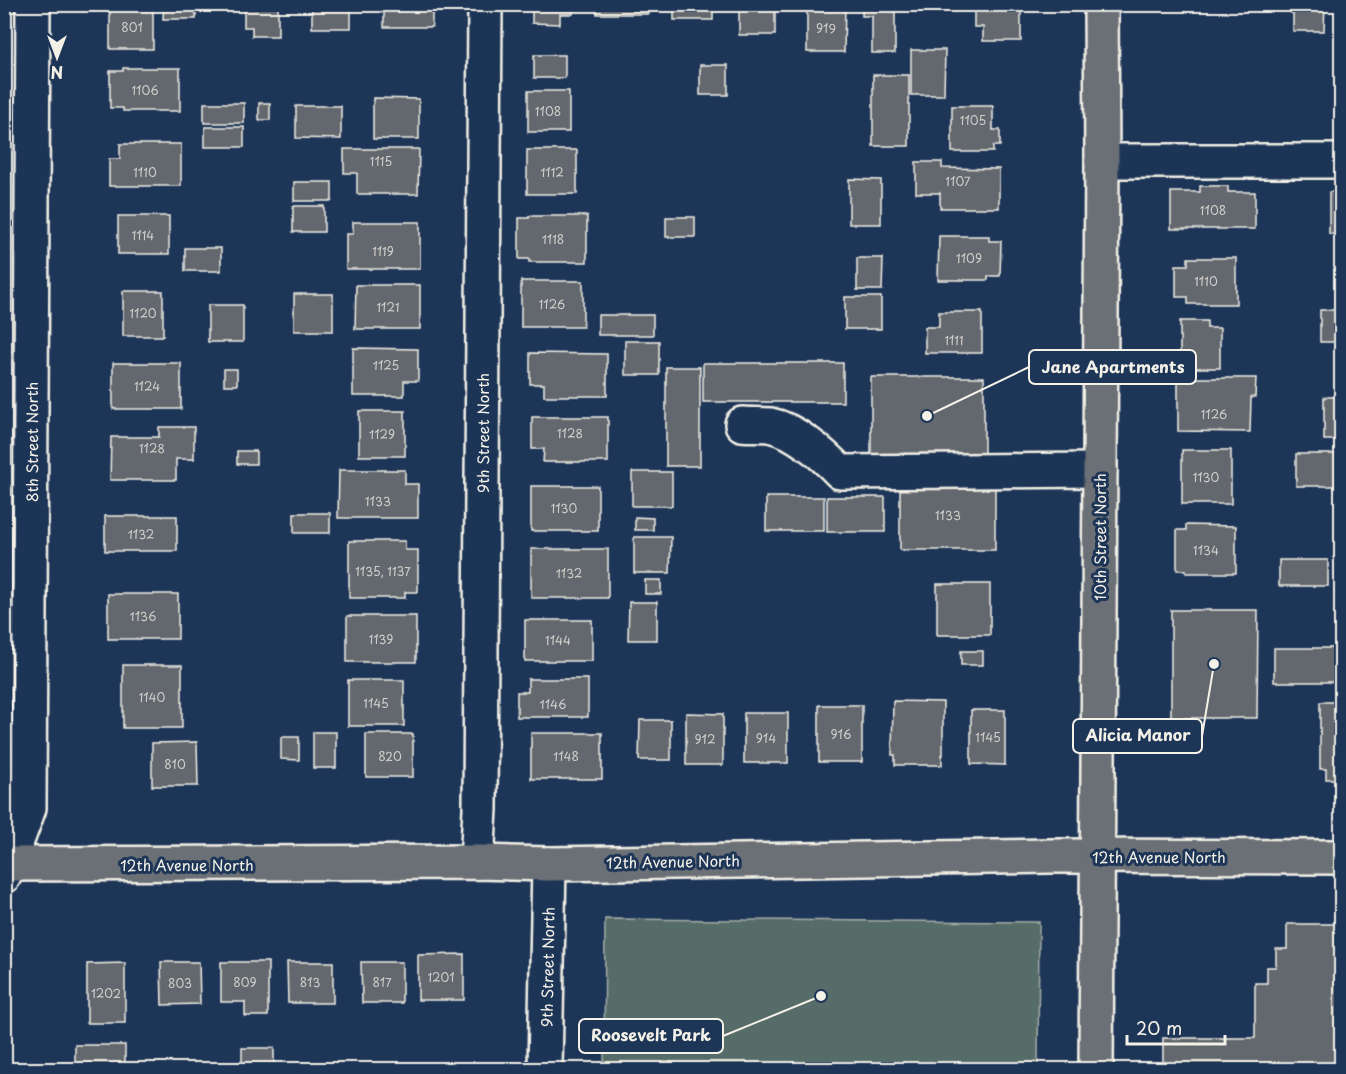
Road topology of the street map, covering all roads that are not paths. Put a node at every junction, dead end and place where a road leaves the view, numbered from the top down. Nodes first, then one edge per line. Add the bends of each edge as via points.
1 (33, 4) edge
2 (485, 4) edge
3 (1101, 4) edge
4 (1102, 161) junction
5 (1341, 161) edge
6 (742, 424) dead end
7 (1100, 470) junction
8 (1097, 856) junction
9 (1341, 856) edge
10 (477, 862) junction
11 (549, 864) junction
12 (6, 868) edge
13 (546, 1070) edge
14 (1096, 1070) edge

1 - 12 street, 8th Street North via 29,808
2 - 10 street, 9th Street North
3 - 4 main road, 10th Street North
4 - 5 street
4 - 7 main road, 10th Street North
6 - 7 street via 771,425 792,434 827,457 840,472
7 - 8 main road, 10th Street North
8 - 9 main road, 12th Avenue North
8 - 11 main road, 12th Avenue North
8 - 14 main road, 10th Street North
10 - 11 main road, 12th Avenue North
10 - 12 main road, 12th Avenue North
11 - 13 street, 9th Street North

